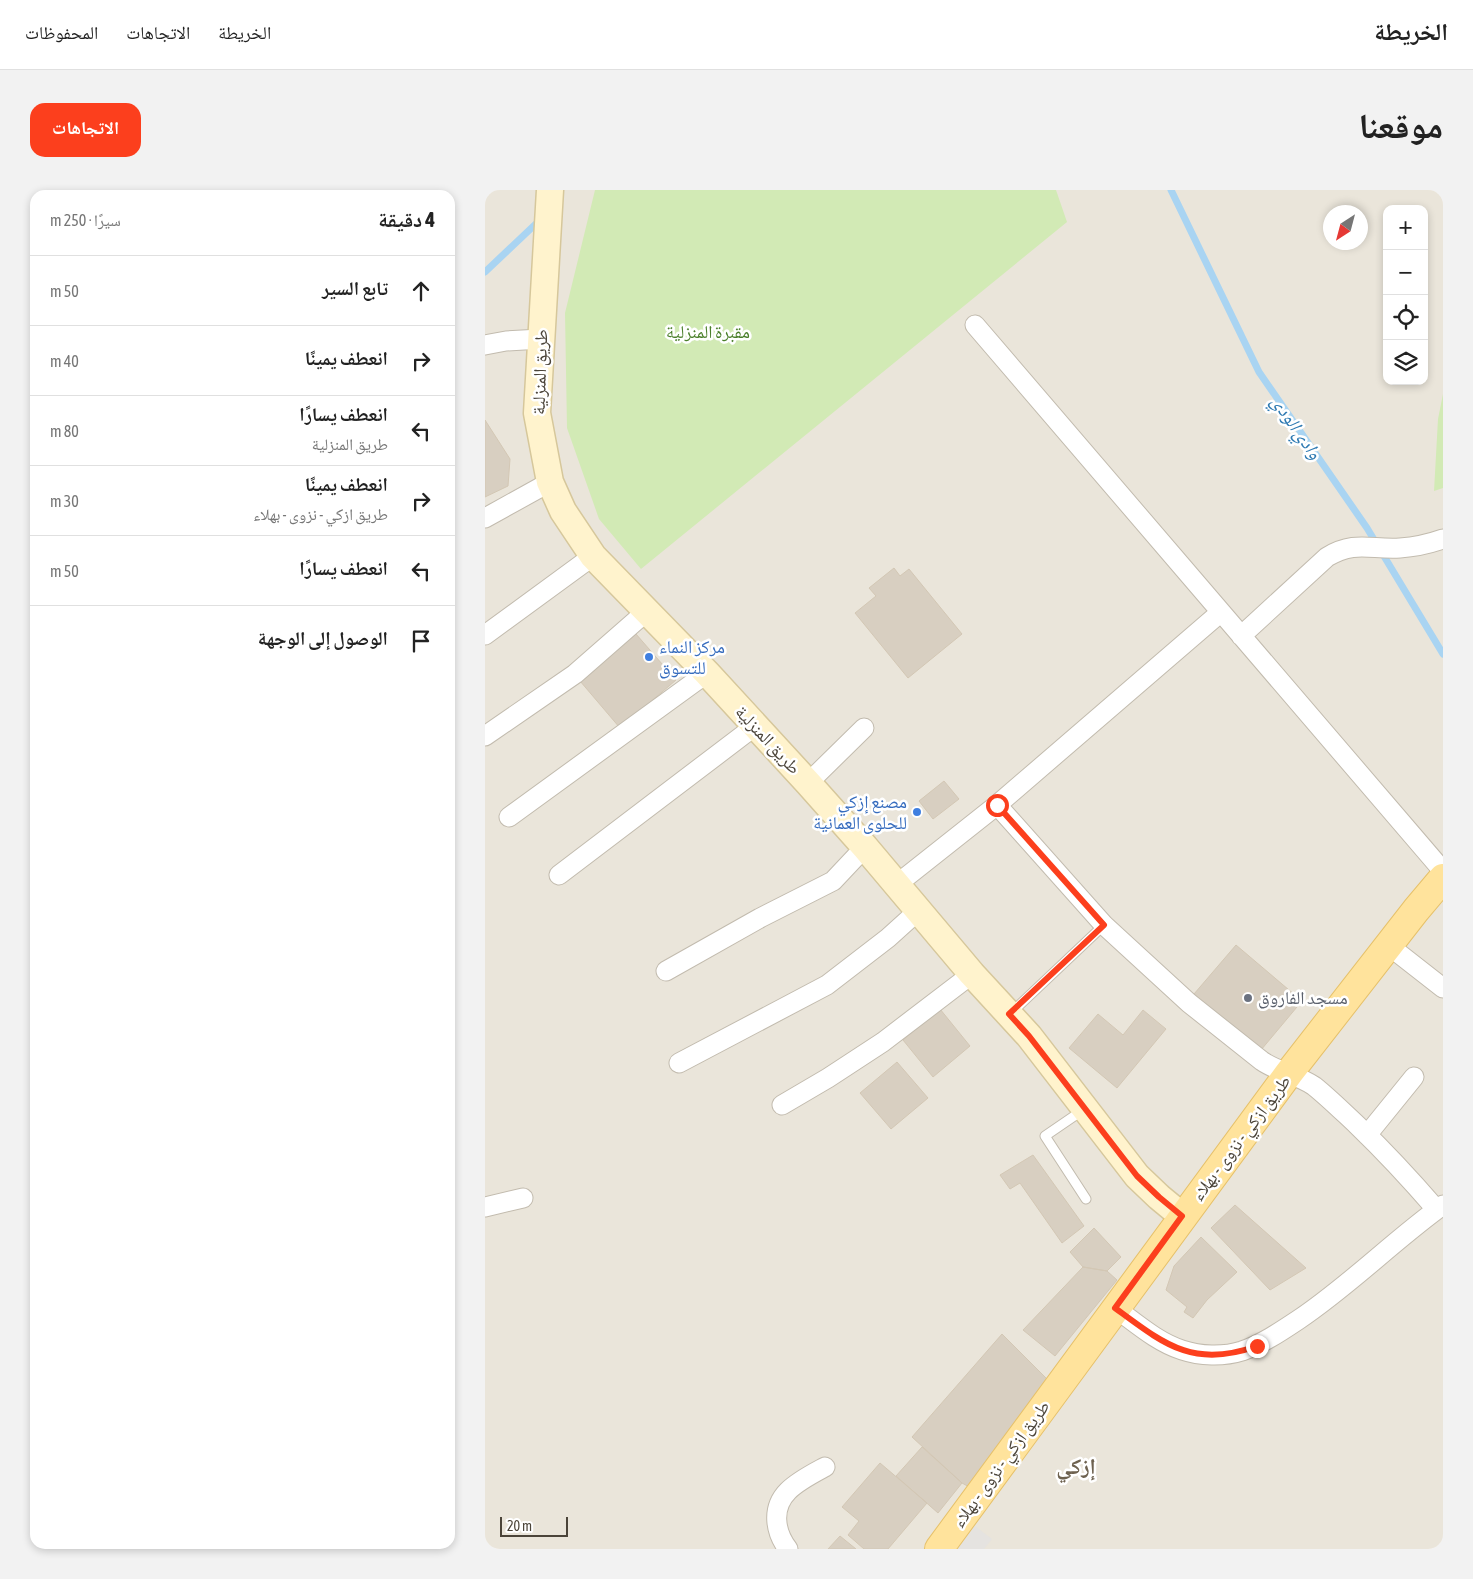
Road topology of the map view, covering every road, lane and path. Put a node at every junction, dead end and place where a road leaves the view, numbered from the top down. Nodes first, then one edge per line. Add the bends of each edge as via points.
1 (550, 190) edge
2 (975, 326) dead end
3 (541, 339) junction
4 (485, 345) edge
5 (550, 482) junction
6 (485, 518) edge
7 (1443, 539) edge
8 (593, 556) junction
9 (647, 611) junction
10 (1221, 612) junction
11 (485, 635) edge
12 (1241, 636) junction
13 (707, 673) junction
14 (755, 726) junction
15 (864, 728) dead end
16 (485, 736) edge
17 (808, 783) junction
18 (997, 805) junction
19 (509, 817) dead end
20 (865, 847) junction
21 (1443, 871) edge
22 (559, 875) dead end
23 (1443, 878) edge
24 (896, 885) junction
25 (919, 910) junction
26 (1104, 925) junction
27 (1388, 945) junction
28 (666, 971) dead end
29 (972, 974) junction
30 (1443, 988) edge
31 (1009, 1014) junction
32 (679, 1063) dead end
33 (1289, 1073) junction
34 (1414, 1077) dead end
35 (782, 1105) dead end
36 (1085, 1108) junction
37 (1367, 1135) junction
38 (523, 1198) dead end
39 (1086, 1200) dead end
40 (485, 1207) edge
41 (1440, 1207) edge
42 (1182, 1216) junction
43 (1115, 1308) junction
44 (825, 1467) dead end
45 (788, 1549) edge
46 (939, 1549) edge

1 - 3 street, طريق المنزلية
2 - 10 street
3 - 4 street
3 - 5 street, طريق المنزلية via 537,413
5 - 6 street
5 - 8 street, طريق المنزلية via 563,512
7 - 12 street via 1401,548 1357,546 1336,552
8 - 9 street, طريق المنزلية
8 - 11 street
9 - 13 street, طريق المنزلية
9 - 16 street via 575,674
10 - 12 street
10 - 18 street
12 - 21 street
13 - 14 street, طريق المنزلية
13 - 19 street
14 - 17 street, طريق المنزلية
14 - 22 street
15 - 17 street
17 - 20 street, طريق المنزلية
18 - 24 street
18 - 26 street
20 - 24 street, طريق المنزلية
20 - 28 street via 833,881
23 - 27 main road, طريق ازكي - نزوى - بهلاء
24 - 25 street, طريق المنزلية
25 - 29 street, طريق المنزلية
25 - 32 street via 827,985
26 - 31 lane
26 - 33 street via 1189,1003 1268,1065
27 - 30 street
27 - 33 main road, طريق ازكي - نزوى - بهلاء
29 - 31 street, طريق المنزلية
29 - 35 street via 883,1042
31 - 36 street, طريق المنزلية
33 - 37 street via 1314,1086
33 - 42 main road, طريق ازكي - نزوى - بهلاء
34 - 37 street
36 - 39 lane via 1045,1136
36 - 42 street, طريق المنزلية via 1137,1176
37 - 41 street
38 - 40 street
41 - 43 street via 1308,1313 1257,1346 1240,1352 1211,1355 1183,1350 1156,1338
42 - 43 main road, طريق ازكي - نزوى - بهلاء
43 - 46 main road, طريق ازكي - نزوى - بهلاء
44 - 45 street via 795,1484 779,1503 777,1527

